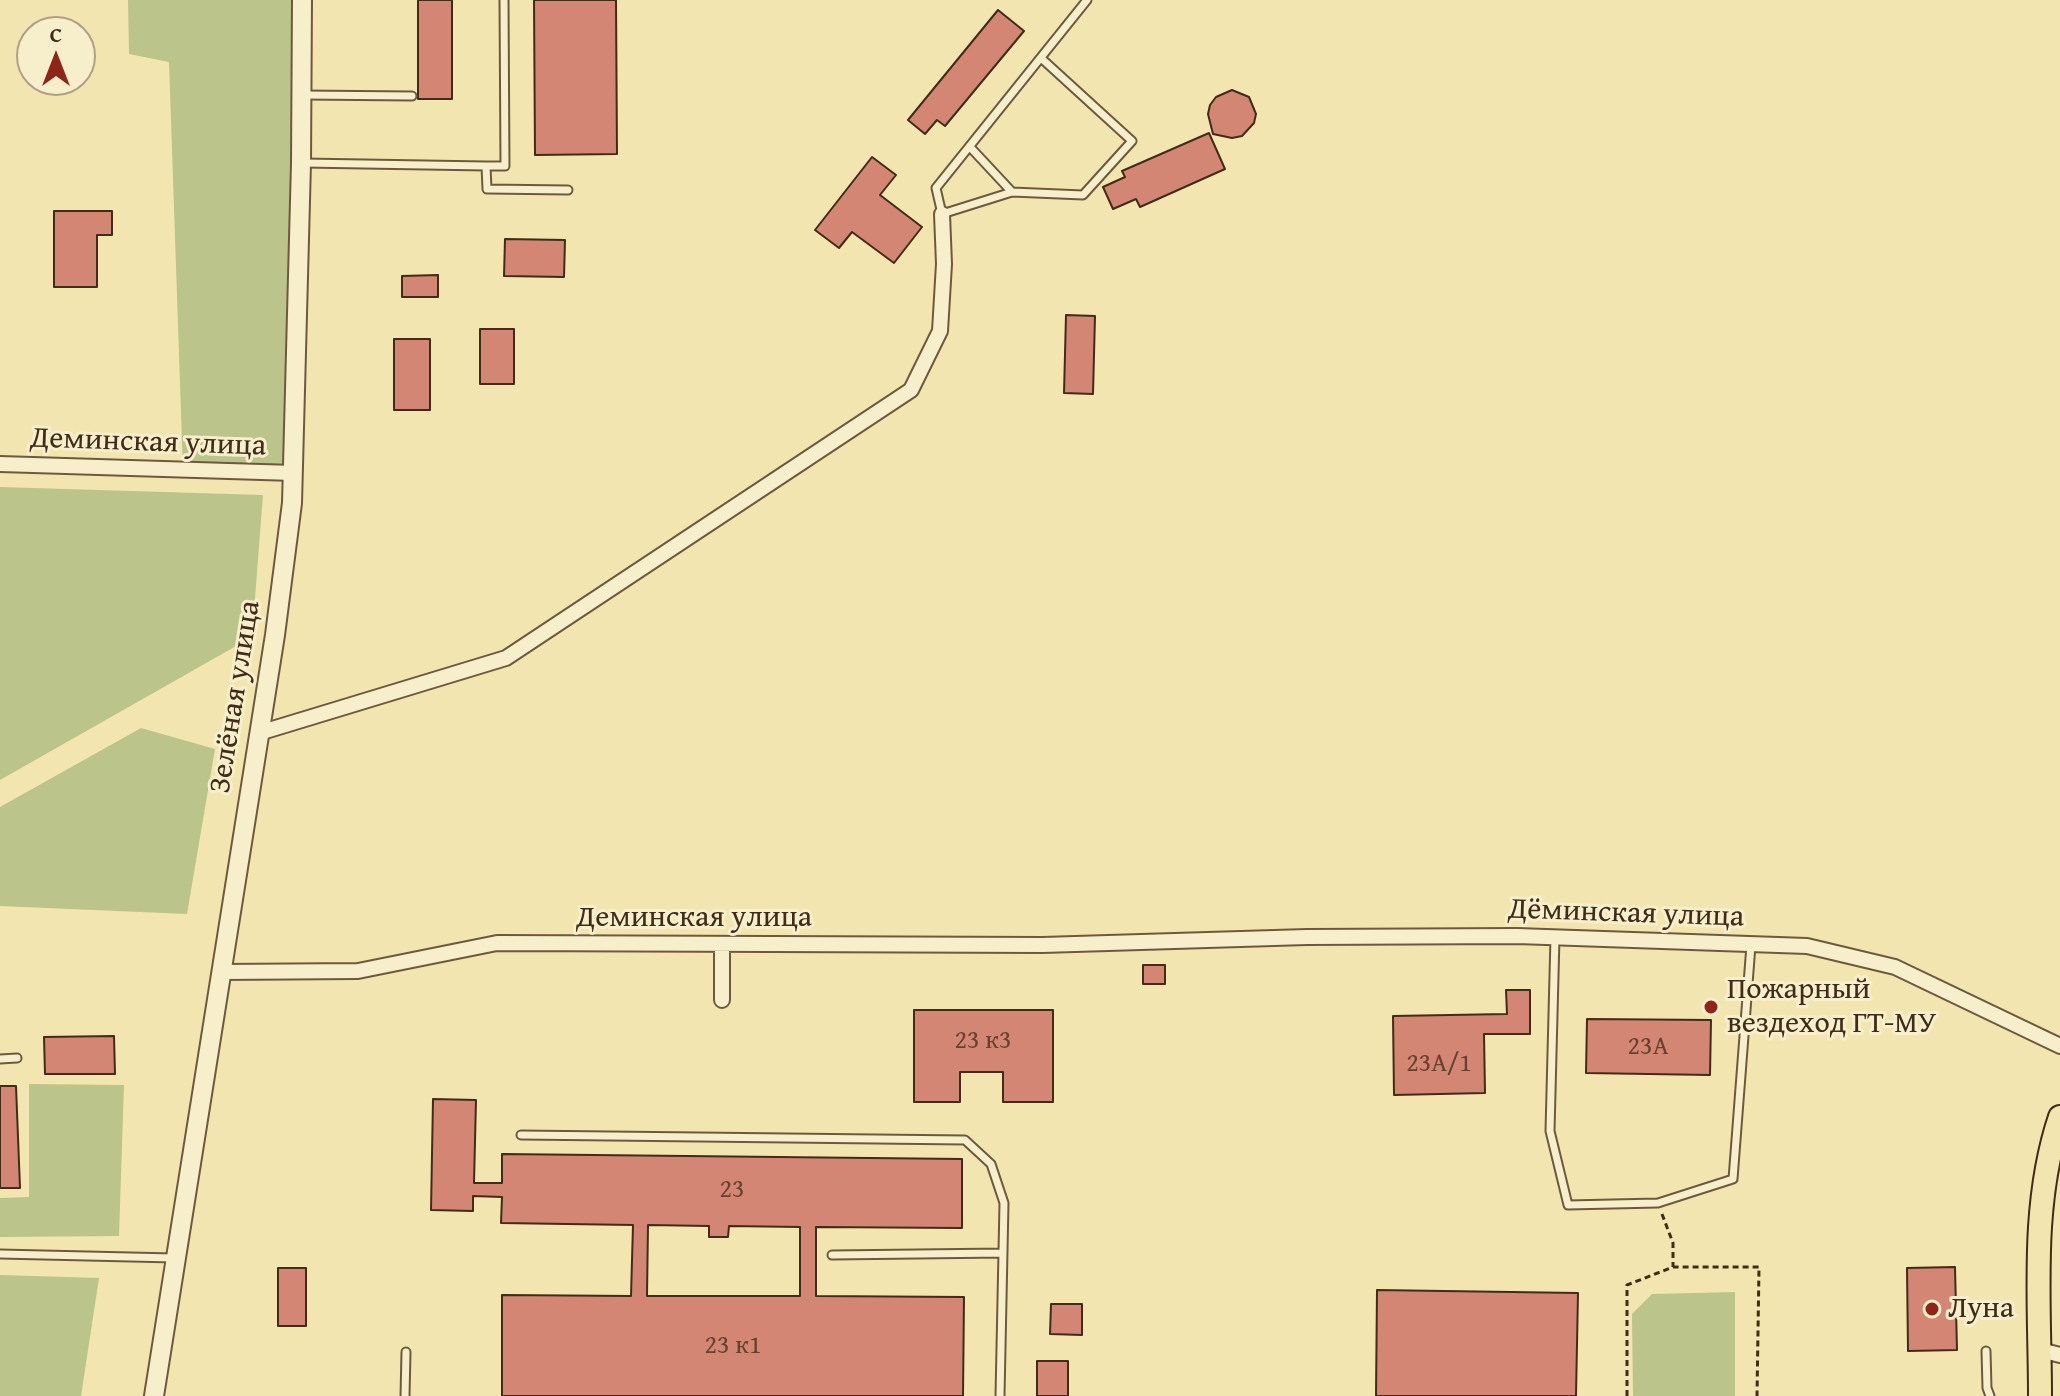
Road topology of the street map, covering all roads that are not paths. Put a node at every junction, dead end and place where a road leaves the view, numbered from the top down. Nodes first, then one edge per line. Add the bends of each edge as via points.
1 (302, 0) edge
2 (504, 0) edge
3 (1087, 0) edge
4 (1041, 58) junction
5 (301, 95) junction
6 (412, 96) dead end
7 (970, 147) junction
8 (301, 163) junction
9 (486, 166) junction
10 (568, 190) dead end
11 (1012, 192) junction
12 (942, 214) junction
13 (0, 464) edge
14 (294, 473) junction
15 (259, 733) junction
16 (1555, 937) junction
17 (1170, 941) joint
18 (722, 944) junction
19 (1751, 944) junction
20 (221, 972) junction
21 (722, 1000) dead end
22 (2060, 1046) edge
23 (17, 1058) dead end
24 (0, 1059) edge
25 (2060, 1117) edge
26 (521, 1135) dead end
27 (2050, 1210) edge
28 (1003, 1253) junction
29 (0, 1254) edge
30 (832, 1255) dead end
31 (176, 1258) junction
32 (1986, 1351) dead end
33 (406, 1352) dead end
34 (2050, 1353) edge
35 (154, 1396) edge
36 (405, 1396) edge
37 (1000, 1396) edge
38 (1990, 1396) edge
39 (2040, 1396) edge

1 - 5 street, Зелёная улица
2 - 9 lane via 505,166
3 - 4 lane
4 - 7 lane
4 - 11 lane via 1132,141 1083,195
5 - 6 lane
5 - 8 street, Зелёная улица
7 - 11 lane
7 - 12 lane via 936,188
8 - 9 lane
8 - 14 street, Зелёная улица
9 - 10 lane via 487,189
11 - 12 lane
12 - 15 street via 940,331 911,390 506,658
13 - 14 street, Деминская улица
14 - 15 street, Зелёная улица
15 - 20 street, Зелёная улица
16 - 17 street, Дёминская улица
16 - 19 street, Дёминская улица
16 - 19 lane via 1550,1131 1568,1205 1658,1203 1733,1179
17 - 18 street, Деминская улица
18 - 20 street, Деминская улица via 497,943 358,971
18 - 21 street
19 - 22 street, Дёминская улица via 1807,946 1895,967
20 - 31 street, Зелёная улица
23 - 24 lane
25 - 27 highway via 2051,1144
26 - 28 lane via 965,1140 991,1164 1004,1203
27 - 34 highway
28 - 30 lane
28 - 37 lane
29 - 31 lane
31 - 35 street, Зелёная улица
32 - 38 lane
33 - 36 lane
34 - 39 highway

